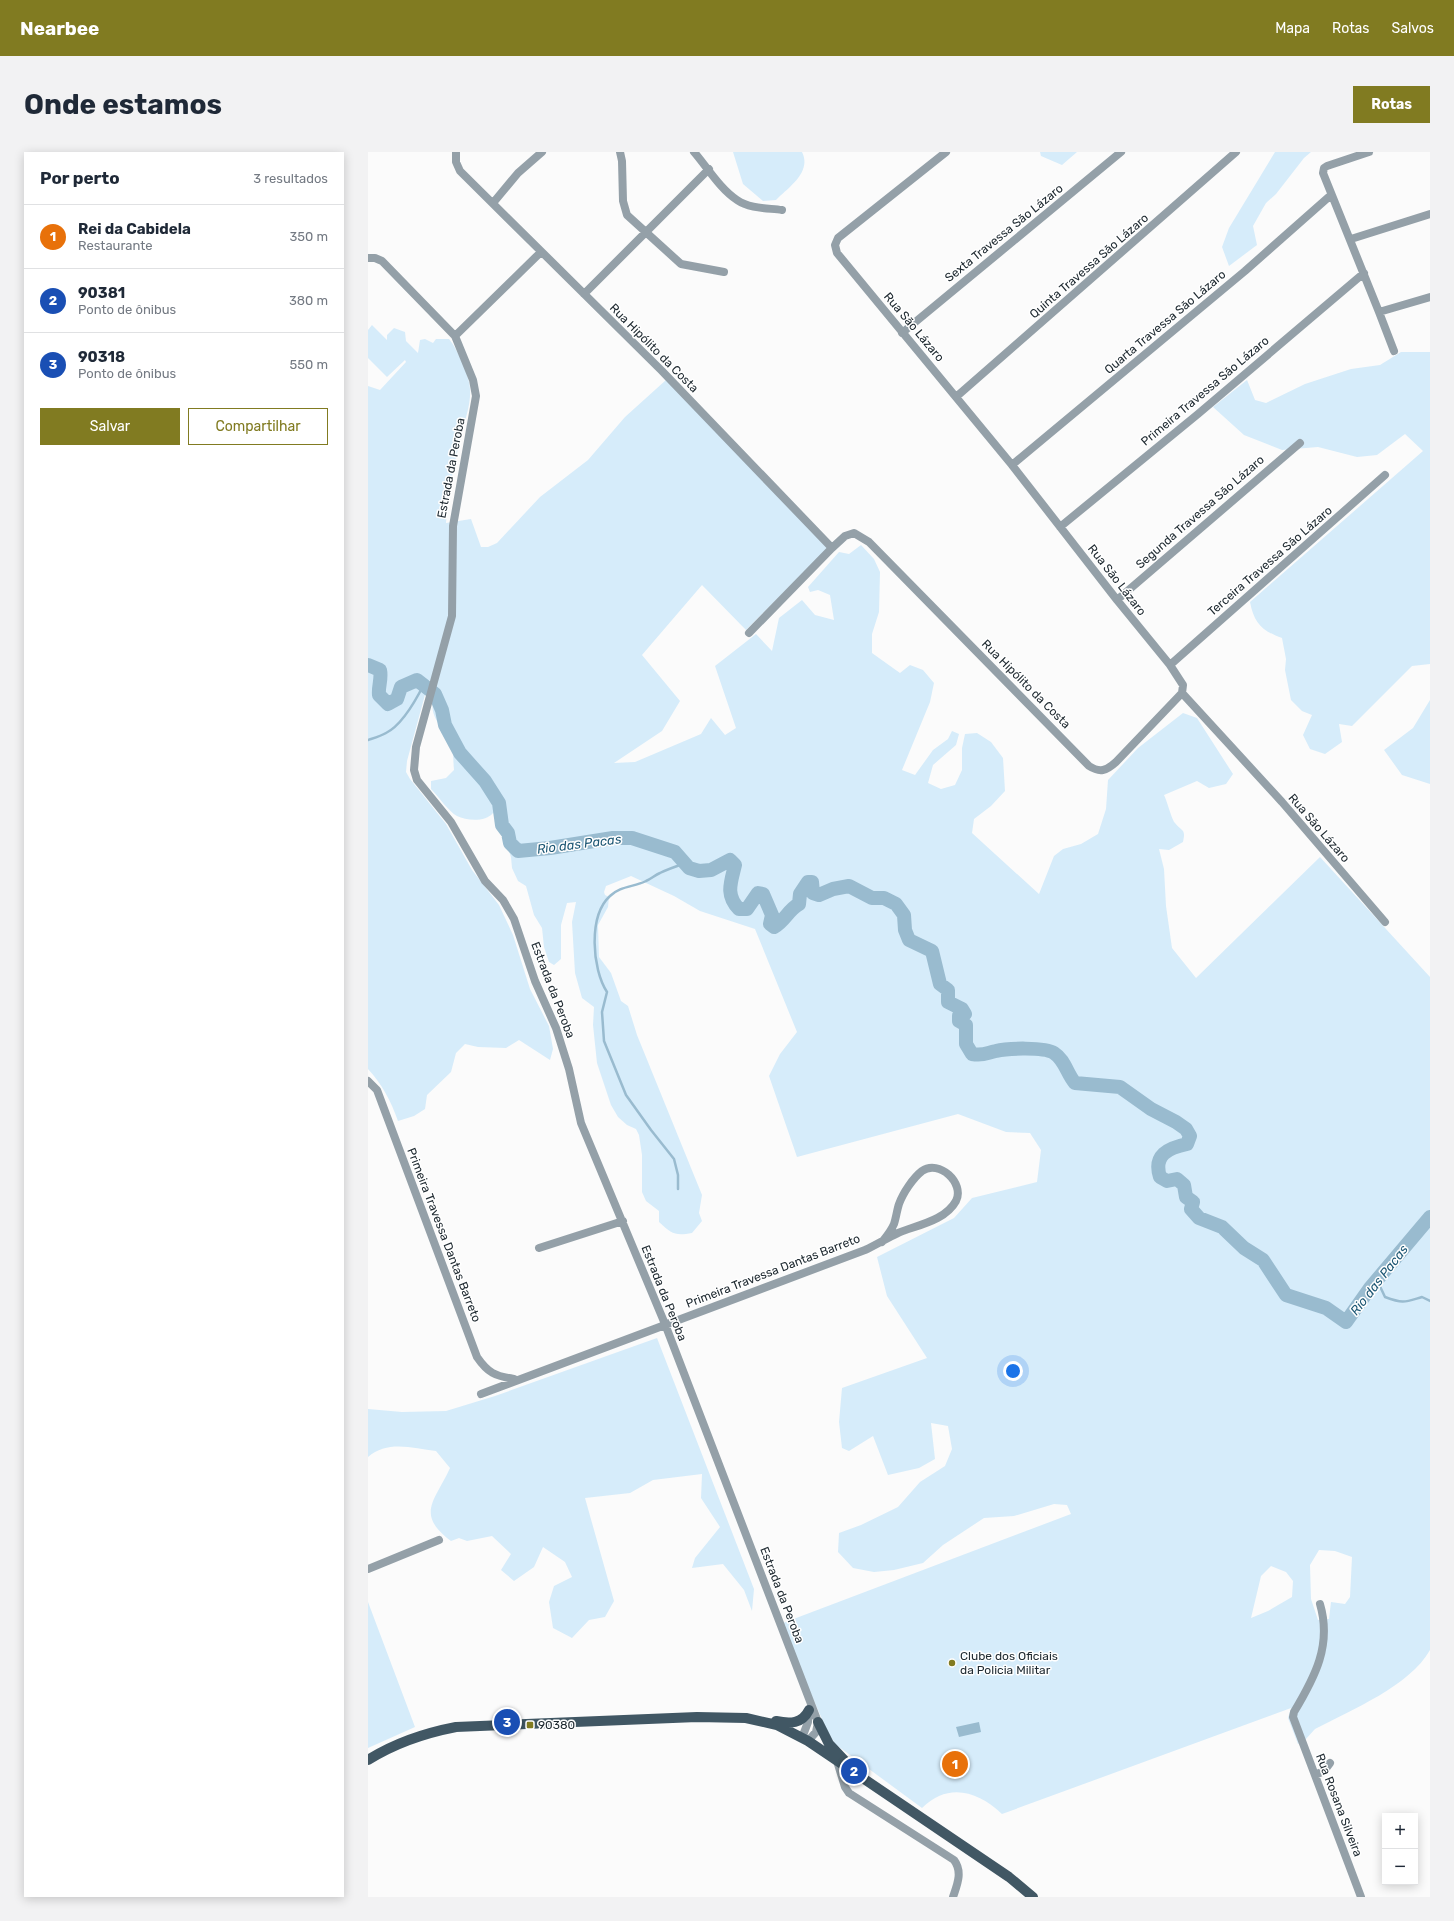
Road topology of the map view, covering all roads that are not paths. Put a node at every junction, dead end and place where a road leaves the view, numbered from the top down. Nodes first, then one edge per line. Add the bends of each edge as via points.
1 (456, 152) edge
2 (542, 152) edge
3 (620, 152) edge
4 (694, 152) edge
5 (946, 152) edge
6 (1121, 152) edge
7 (1236, 152) edge
8 (1369, 152) edge
9 (708, 169) junction
10 (1331, 195) junction
11 (493, 203) junction
12 (782, 210) dead end
13 (1430, 214) edge
14 (646, 231) junction
15 (1351, 239) junction
16 (541, 252) junction
17 (368, 258) edge
18 (724, 272) dead end
19 (1364, 273) junction
20 (584, 294) junction
21 (1430, 296) edge
22 (1380, 312) junction
23 (902, 333) junction
24 (456, 336) junction
25 (1394, 351) dead end
26 (956, 397) junction
27 (1300, 443) dead end
28 (1012, 464) junction
29 (1385, 476) dead end
30 (1060, 527) junction
31 (832, 548) junction
32 (1117, 600) junction
33 (748, 633) dead end
34 (1170, 665) junction
35 (1182, 692) junction
36 (1383, 921) dead end
37 (368, 1081) edge
38 (623, 1222) junction
39 (882, 1242) junction
40 (539, 1248) dead end
41 (665, 1324) junction
42 (515, 1380) junction
43 (481, 1394) dead end
44 (439, 1540) dead end
45 (368, 1569) edge
46 (1320, 1604) dead end
47 (807, 1695) junction
48 (809, 1710) junction
49 (746, 1718) junction
50 (818, 1722) junction
51 (805, 1739) junction
52 (368, 1760) edge
53 (837, 1761) junction
54 (1330, 1762) dead end
55 (1315, 1775) junction
56 (874, 1785) junction
57 (953, 1897) edge
58 (1033, 1897) edge
59 (1361, 1897) edge

1 - 11 street, Rua Hipólito da Costa via 456,162 460,171
2 - 11 street via 518,173
3 - 14 street via 625,211
4 - 9 street
5 - 23 street, Rua São Lázaro via 842,235 835,245 837,253
6 - 23 street, Sexta Travessa São Lázaro
7 - 26 street, Quinta Travessa São Lázaro
8 - 10 street via 1324,168 1323,173
9 - 12 street via 737,200 755,207
9 - 14 street
10 - 15 street
10 - 28 street, Quarta Travessa São Lázaro via 1244,271
11 - 16 street, Rua Hipólito da Costa
13 - 15 street
14 - 18 street via 681,264
14 - 20 street
15 - 19 street
16 - 20 street, Rua Hipólito da Costa
16 - 24 street
17 - 24 street, Estrada da Peroba via 382,261
19 - 22 street
19 - 30 street, Primeira Travessa São Lázaro
20 - 31 street, Rua Hipólito da Costa via 662,370
21 - 22 street
22 - 25 street
23 - 26 street, Rua São Lázaro
24 - 38 street, Estrada da Peroba via 473,380 476,396 454,514 452,616 416,747 414,763 417,780 451,822 485,881 503,900 514,919 535,981 556,1028 569,1069 581,1123
26 - 28 street, Rua São Lázaro
27 - 32 street, Segunda Travessa São Lázaro
28 - 30 street, Rua São Lázaro
29 - 34 street, Terceira Travessa São Lázaro
30 - 32 street, Rua São Lázaro
31 - 33 street
31 - 35 street, Rua Hipólito da Costa via 845,536 854,533 870,542 1095,770 1102,771 1116,762
32 - 34 street, Rua São Lázaro
34 - 35 street, Rua São Lázaro via 1183,685
35 - 36 street, Rua São Lázaro via 1282,802
37 - 42 street, Primeira Travessa Dantas Barreto via 377,1090 477,1357 484,1368 492,1374
38 - 40 street
38 - 41 street, Estrada da Peroba
39 - 39 street, Primeira Travessa Dantas Barreto via 946,1212 956,1201 958,1191 951,1176 936,1168 923,1170 899,1202 893,1225
39 - 41 street, Primeira Travessa Dantas Barreto
41 - 42 street, Primeira Travessa Dantas Barreto
41 - 47 street, Estrada da Peroba
42 - 43 street, Primeira Travessa Dantas Barreto
44 - 45 street
46 - 55 street, Rua Rosana Silveira via 1325,1620 1325,1637 1320,1659 1315,1675 1294,1712 1294,1722
47 - 48 street
47 - 50 street
48 - 49 main road via 801,1720 792,1723
48 - 51 street
49 - 51 main road via 777,1725
49 - 52 main road via 697,1717 456,1727 432,1731
50 - 51 street via 816,1732
50 - 56 main road via 835,1751
51 - 53 main road
53 - 56 main road
53 - 57 street via 849,1793 954,1860 959,1870 959,1879
54 - 55 street via 1324,1771
55 - 59 street, Rua Rosana Silveira
56 - 58 main road via 1009,1877

